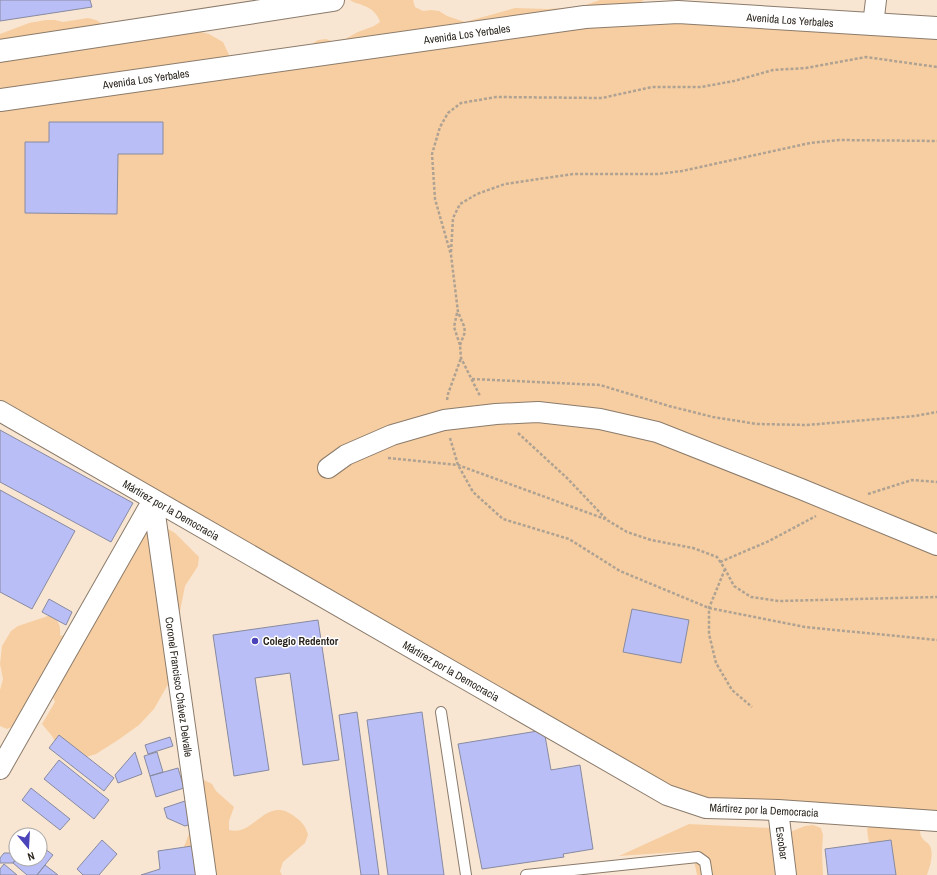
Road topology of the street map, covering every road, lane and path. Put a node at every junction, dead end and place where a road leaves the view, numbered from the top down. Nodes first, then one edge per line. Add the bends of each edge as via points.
1 (333, 0) edge
2 (876, 0) edge
3 (873, 25) junction
4 (937, 28) edge
5 (0, 51) edge
6 (937, 67) edge
7 (0, 100) edge
8 (937, 141) edge
9 (451, 255) junction
10 (458, 312) junction
11 (460, 345) junction
12 (461, 358) junction
13 (472, 379) junction
14 (0, 411) edge
15 (937, 412) edge
16 (496, 414) junction
17 (444, 420) junction
18 (383, 458) dead end
19 (458, 465) junction
20 (328, 468) dead end
21 (152, 500) junction
22 (608, 520) junction
23 (937, 545) edge
24 (725, 569) junction
25 (937, 597) edge
26 (710, 608) junction
27 (937, 640) edge
28 (752, 707) dead end
29 (441, 712) dead end
30 (0, 769) edge
31 (778, 810) junction
32 (937, 821) edge
33 (206, 875) edge
34 (466, 875) edge
35 (526, 875) edge
36 (707, 875) edge
37 (786, 875) edge

1 - 5 street
2 - 3 street
3 - 4 street, Avenida Los Yerbales
3 - 7 street, Avenida Los Yerbales via 678,12 585,17
6 - 9 path via 866,57 806,68 773,70 701,87 652,87 602,98 496,97 461,103 448,114 440,127 432,154 435,199
8 - 9 path via 839,140 810,143 658,174 573,174 505,184 477,194 460,204 453,218
9 - 10 path
10 - 11 path via 454,327
10 - 11 path via 465,332
11 - 12 path
12 - 13 path
12 - 17 path via 448,394
13 - 15 path via 600,385 713,416 757,424 806,425
13 - 16 path via 482,399
14 - 21 street, Mártirez por la Democracia
16 - 17 street
16 - 22 path via 567,478
16 - 23 street via 538,412 600,419 657,432
17 - 19 path
17 - 20 street via 392,435 346,455
18 - 19 path
19 - 22 path
19 - 26 path via 473,492 503,519 569,539 620,571
21 - 30 street
21 - 31 street, Mártirez por la Democracia via 667,796 706,808
21 - 33 street, Coronel Francisco Chávez Delvalle
22 - 24 path via 627,532 651,540 693,548 716,557
24 - 25 path via 734,586 751,597 778,601
24 - 26 path
26 - 27 path via 805,627
26 - 28 path via 709,634 716,664 732,690
29 - 34 lane
31 - 32 street, Mártirez por la Democracia
31 - 37 street, Escobar
35 - 36 lane via 698,857 705,862

